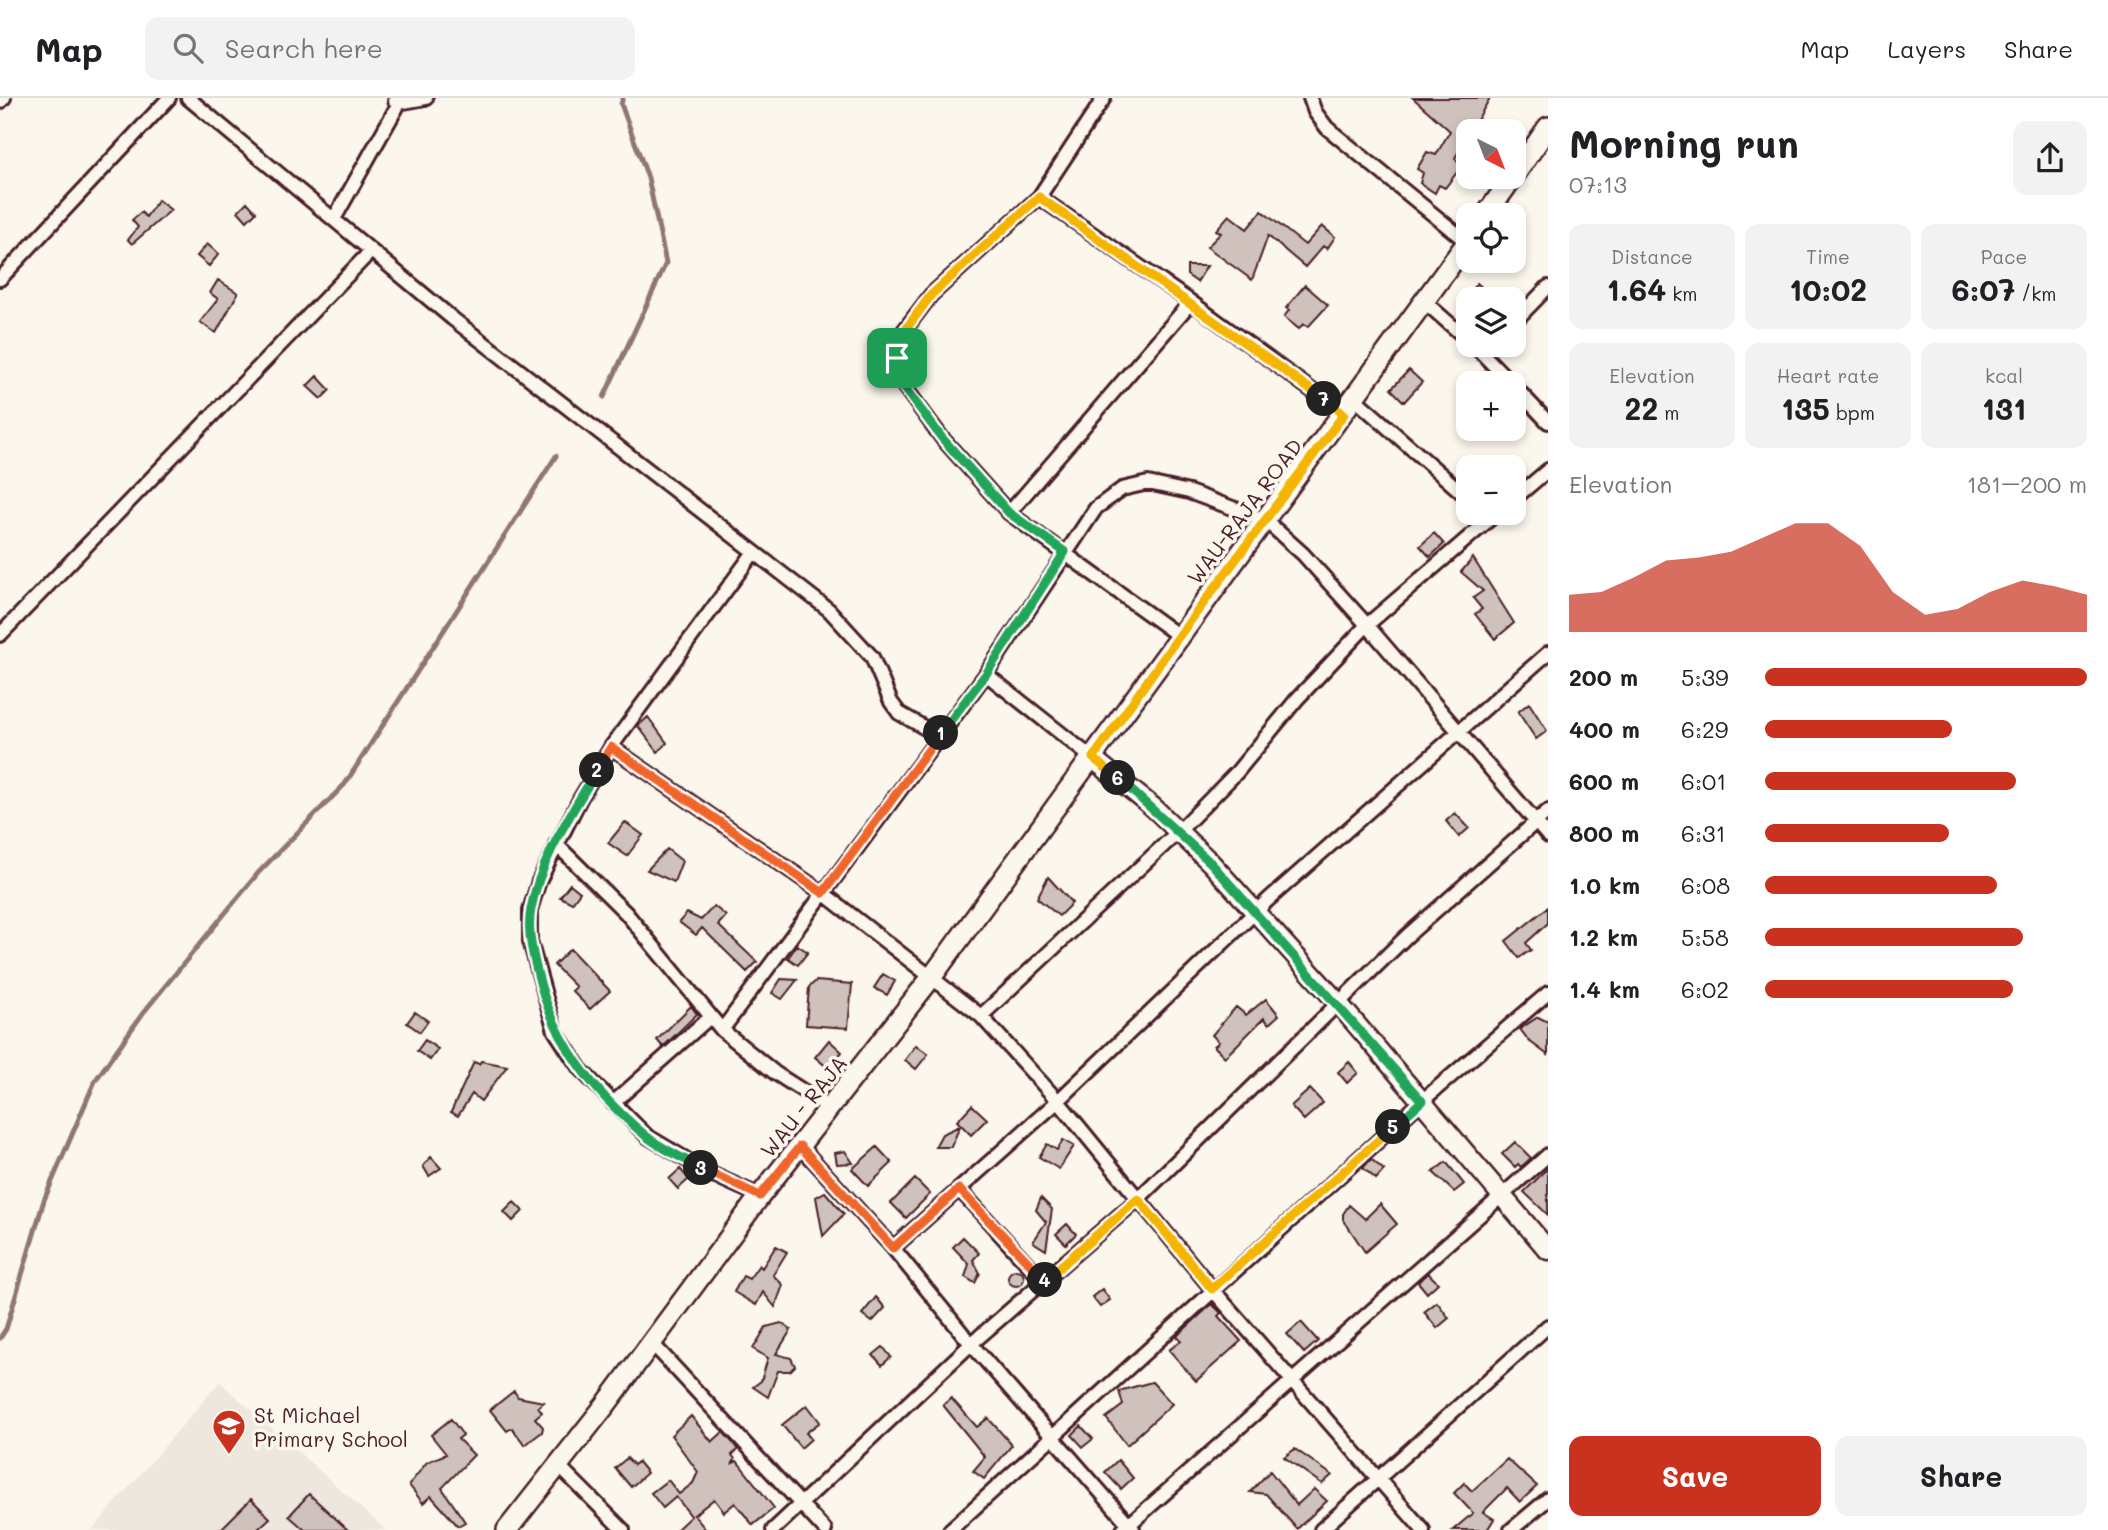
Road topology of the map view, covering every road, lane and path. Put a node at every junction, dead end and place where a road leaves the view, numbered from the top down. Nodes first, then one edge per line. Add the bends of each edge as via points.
1 (4, 98) edge
2 (169, 98) edge
3 (188, 98) edge
4 (426, 98) edge
5 (1104, 98) edge
6 (1310, 98) edge
7 (397, 100) edge
8 (0, 102) edge
9 (1548, 127) edge
10 (1526, 158) edge
11 (1039, 197) junction
12 (334, 219) junction
13 (1456, 232) edge
14 (371, 251) junction
15 (1456, 259) edge
16 (0, 279) edge
17 (1548, 287) edge
18 (1191, 302) junction
19 (1426, 303) junction
20 (1526, 309) edge
21 (1456, 329) edge
22 (1491, 357) edge
23 (1502, 371) edge
24 (1526, 398) edge
25 (1349, 406) junction
26 (1548, 422) edge
27 (1548, 470) edge
28 (1456, 489) edge
29 (1526, 489) edge
30 (1009, 513) junction
31 (1265, 520) junction
32 (1479, 525) edge
33 (754, 552) junction
34 (1065, 552) junction
35 (1367, 625) junction
36 (0, 635) edge
37 (1179, 636) junction
38 (1548, 653) edge
39 (986, 674) junction
40 (1456, 731) junction
41 (939, 736) junction
42 (1105, 742) joint
43 (611, 747) junction
44 (1093, 758) junction
45 (1548, 811) edge
46 (1535, 821) junction
47 (1179, 831) junction
48 (1548, 836) edge
49 (555, 844) junction
50 (823, 893) junction
51 (1255, 914) junction
52 (931, 978) junction
53 (1548, 993) edge
54 (1338, 1003) junction
55 (981, 1016) junction
56 (710, 1017) junction
57 (722, 1030) junction
58 (1058, 1101) junction
59 (1422, 1101) junction
60 (613, 1103) junction
61 (830, 1108) junction
62 (800, 1146) junction
63 (1548, 1155) edge
64 (959, 1189) junction
65 (1502, 1195) junction
66 (760, 1196) junction
67 (1138, 1199) junction
68 (893, 1248) junction
69 (1548, 1250) edge
70 (1044, 1282) junction
71 (1212, 1289) junction
72 (1548, 1326) edge
73 (651, 1342) junction
74 (971, 1344) junction
75 (1292, 1382) junction
76 (1051, 1435) junction
77 (559, 1466) junction
78 (1377, 1478) junction
79 (1548, 1499) edge
80 (802, 1504) junction
81 (1129, 1528) edge
82 (507, 1530) edge
83 (623, 1530) edge
84 (773, 1530) edge
85 (825, 1530) edge
86 (950, 1530) edge
87 (1321, 1530) edge
88 (1423, 1530) edge
89 (1511, 1530) edge

1 - 8 street
2 - 16 street
3 - 12 street
4 - 7 street
5 - 11 street
6 - 13 street via 1327,128
7 - 12 street
9 - 10 main road
11 - 18 street
11 - 30 street via 931,295 900,337 897,358 898,379 942,438
12 - 14 street
14 - 33 street
14 - 36 street
15 - 19 main road, WAU-RAJA ROAD
17 - 20 street
18 - 25 street
18 - 30 street
19 - 21 street
19 - 25 main road, WAU-RAJA ROAD
22 - 23 street
24 - 26 street
25 - 28 street
25 - 31 main road, WAU-RAJA ROAD
27 - 29 street
30 - 34 street
31 - 34 street via 1189,492 1147,483 1122,489 1096,508
31 - 35 street via 1303,554
31 - 37 main road, WAU-RAJA ROAD
32 - 35 street
33 - 41 street via 829,610 872,657 900,713
33 - 43 street
34 - 37 street
34 - 39 street
35 - 40 street
35 - 47 street
37 - 42 main road, WAU-RAJA ROAD
38 - 40 street
39 - 41 street
39 - 44 street
40 - 46 street
40 - 51 street
41 - 50 street
42 - 44 main road, WAU - RAJA
43 - 49 street
43 - 50 street
44 - 47 street
44 - 52 main road, WAU - RAJA
45 - 46 street
46 - 48 street
46 - 54 street
47 - 51 street
47 - 55 street
49 - 56 street via 626,913
49 - 60 street via 530,910 530,941 555,1031 580,1069
50 - 52 street
50 - 57 street
51 - 54 street
51 - 58 street
52 - 55 street
52 - 61 main road, WAU - RAJA
53 - 59 street
54 - 59 street
54 - 67 street
55 - 58 street
56 - 57 street
56 - 60 street
57 - 61 street via 775,1073
58 - 64 street
58 - 67 street
59 - 65 street
59 - 71 street
60 - 66 street via 647,1136 709,1173
61 - 62 main road, WAU - RAJA
62 - 66 main road, WAU - RAJA
62 - 68 street
63 - 65 street
64 - 68 street
64 - 70 street
65 - 69 street
65 - 75 street
66 - 73 main road, WAU - RAJA
67 - 70 street
67 - 71 street
68 - 74 street
70 - 74 street
71 - 75 street
71 - 76 street
72 - 78 street
73 - 77 main road, WAU - RAJA
73 - 80 street
74 - 76 street
74 - 80 street
75 - 78 street
75 - 81 street
76 - 81 street
76 - 86 street
77 - 82 main road, WAU - RAJA
77 - 83 street
78 - 87 street
78 - 88 street
79 - 89 street
80 - 84 street
80 - 85 street

